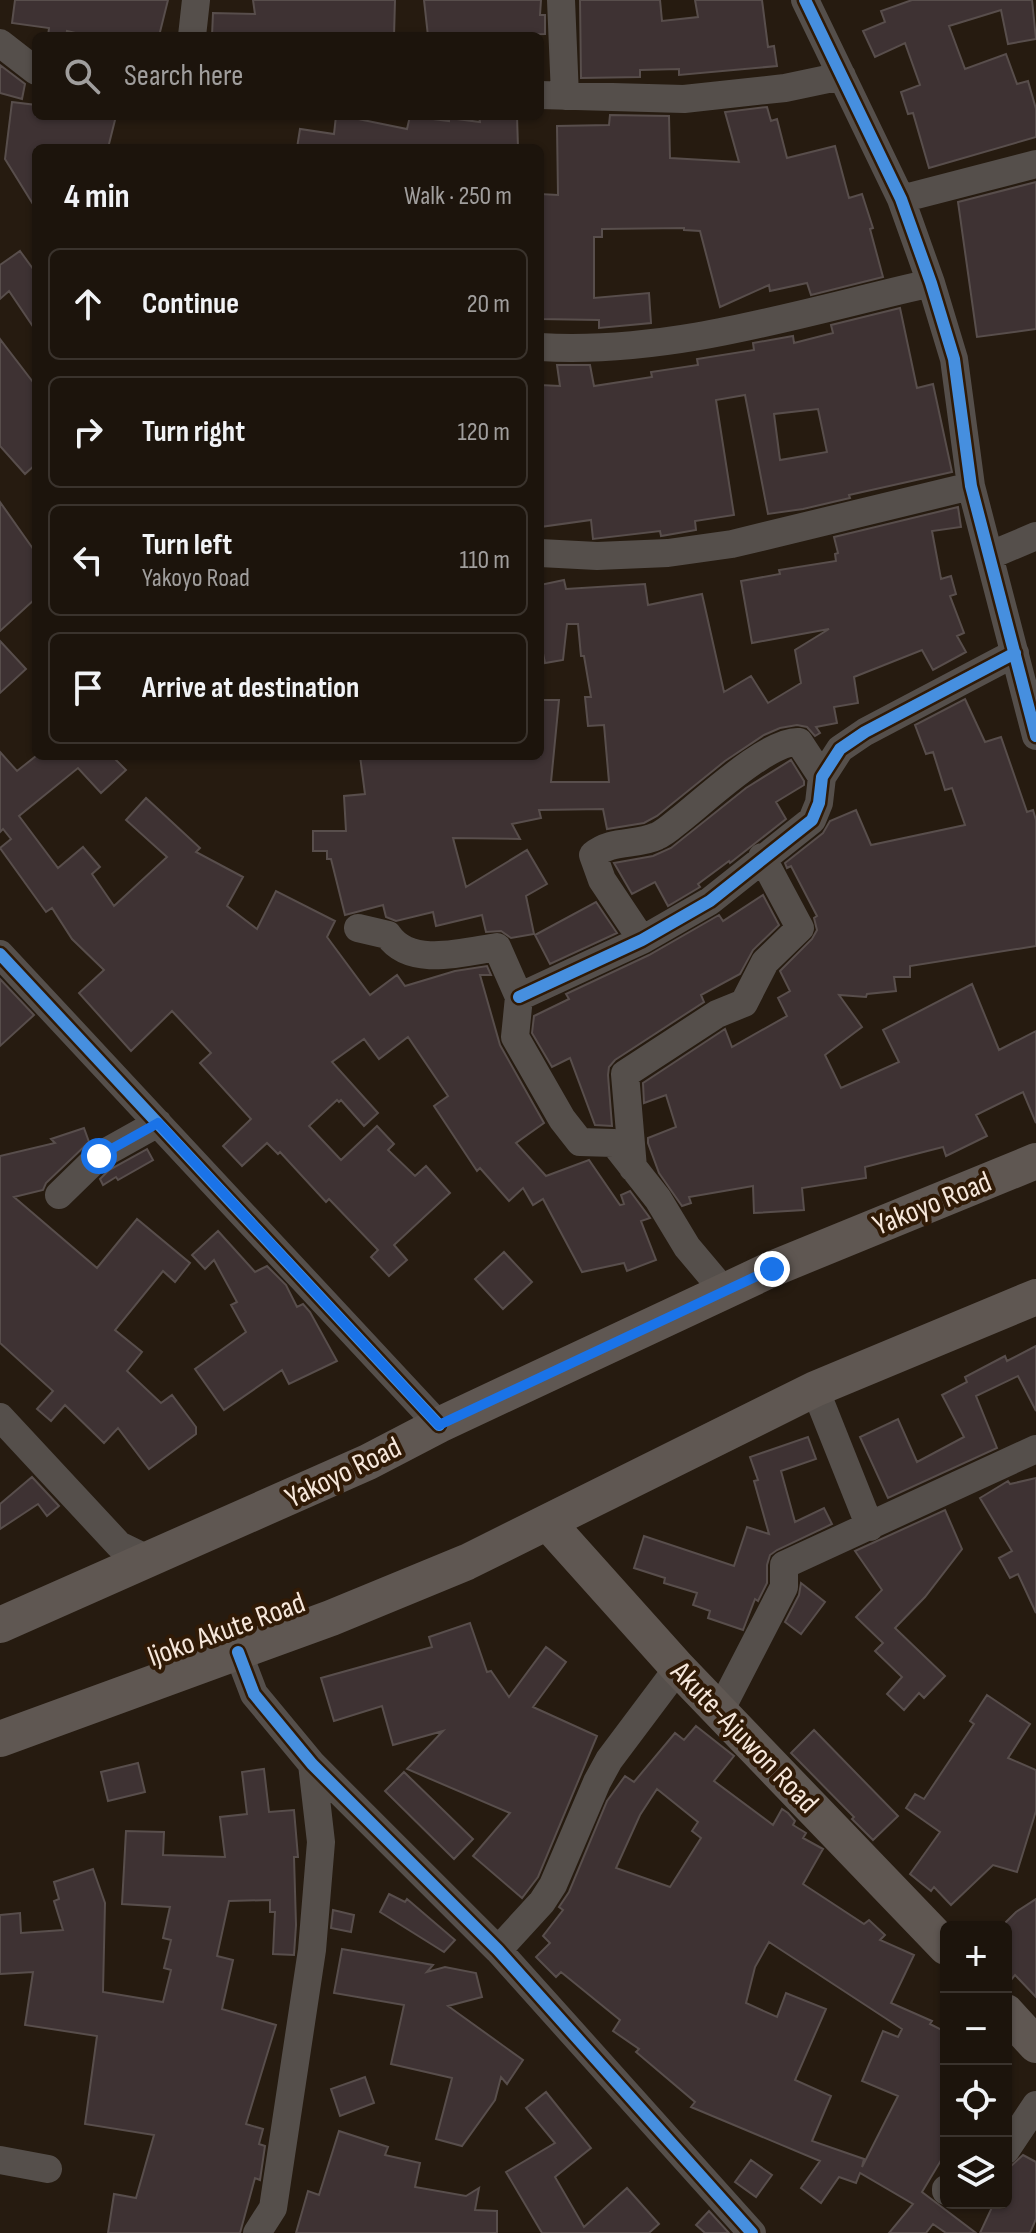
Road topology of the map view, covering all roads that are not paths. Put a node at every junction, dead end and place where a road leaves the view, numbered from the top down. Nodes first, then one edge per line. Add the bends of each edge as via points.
1 (196, 0) edge
2 (561, 0) edge
3 (805, 0) edge
4 (192, 32) edge
5 (0, 43) edge
6 (32, 68) edge
7 (842, 76) junction
8 (553, 95) edge
9 (1036, 164) edge
10 (901, 199) junction
11 (931, 283) junction
12 (544, 347) edge
13 (971, 486) junction
14 (1036, 536) edge
15 (544, 553) edge
16 (991, 555) junction
17 (1015, 653) junction
18 (1036, 736) edge
19 (822, 777) junction
20 (762, 857) junction
21 (358, 928) dead end
22 (642, 940) junction
23 (0, 954) edge
24 (519, 997) junction
25 (158, 1123) junction
26 (1036, 1161) edge
27 (633, 1168) junction
28 (59, 1195) dead end
29 (724, 1291) junction
30 (1036, 1297) edge
31 (815, 1389) junction
32 (0, 1417) edge
33 (439, 1425) junction
34 (1036, 1449) edge
35 (548, 1523) junction
36 (870, 1527) junction
37 (150, 1560) junction
38 (0, 1625) edge
39 (238, 1652) junction
40 (678, 1668) junction
41 (720, 1711) junction
42 (1, 1735) edge
43 (312, 1764) junction
44 (940, 1941) edge
45 (498, 1950) junction
46 (1012, 2019) edge
47 (1036, 2045) edge
48 (1036, 2105) edge
49 (1012, 2141) edge
50 (0, 2160) edge
51 (48, 2169) dead end
52 (257, 2233) edge
53 (752, 2233) edge

1 - 4 street
2 - 8 street
3 - 7 street
5 - 6 street
7 - 8 street via 684,99
7 - 10 street
9 - 10 street
10 - 11 street
11 - 12 street via 656,344
11 - 13 street via 954,359
13 - 15 street via 732,544 668,553
13 - 16 street
14 - 16 street
16 - 17 street
17 - 18 street
17 - 19 street via 865,732 840,749
19 - 20 street via 812,820
19 - 22 street via 799,742 786,743 724,782 658,836 619,843 593,855 602,880
20 - 22 street via 710,901
20 - 27 street via 800,928 765,962 744,1003 717,1014 625,1074
21 - 24 street via 388,935 405,952 444,954 497,947
22 - 24 street
23 - 25 street
24 - 27 street via 515,1037 562,1119 580,1142 614,1143
25 - 28 street via 99,1156
25 - 33 street
26 - 29 main road, Yakoyo Road
27 - 29 street
29 - 33 main road, Yakoyo Road
30 - 31 main road
31 - 35 main road
31 - 36 street
32 - 37 street via 119,1545
33 - 37 main road, Yakoyo Road
34 - 36 street
35 - 39 main road, Ijoko Akute Road via 467,1562
35 - 40 main road, Akute-Ajuwon Road
36 - 41 street via 784,1565 784,1587
37 - 38 main road, Yakoyo Road
39 - 42 main road, Ijoko Akute Road
39 - 43 street via 254,1694
40 - 41 main road, Akute-Ajuwon Road
40 - 45 street via 609,1760 553,1885
41 - 44 main road, Akute-Ajuwon Road
43 - 45 street
43 - 52 street via 321,1842 312,1950 273,2208
45 - 53 street
46 - 47 main road
48 - 49 street
50 - 51 street

